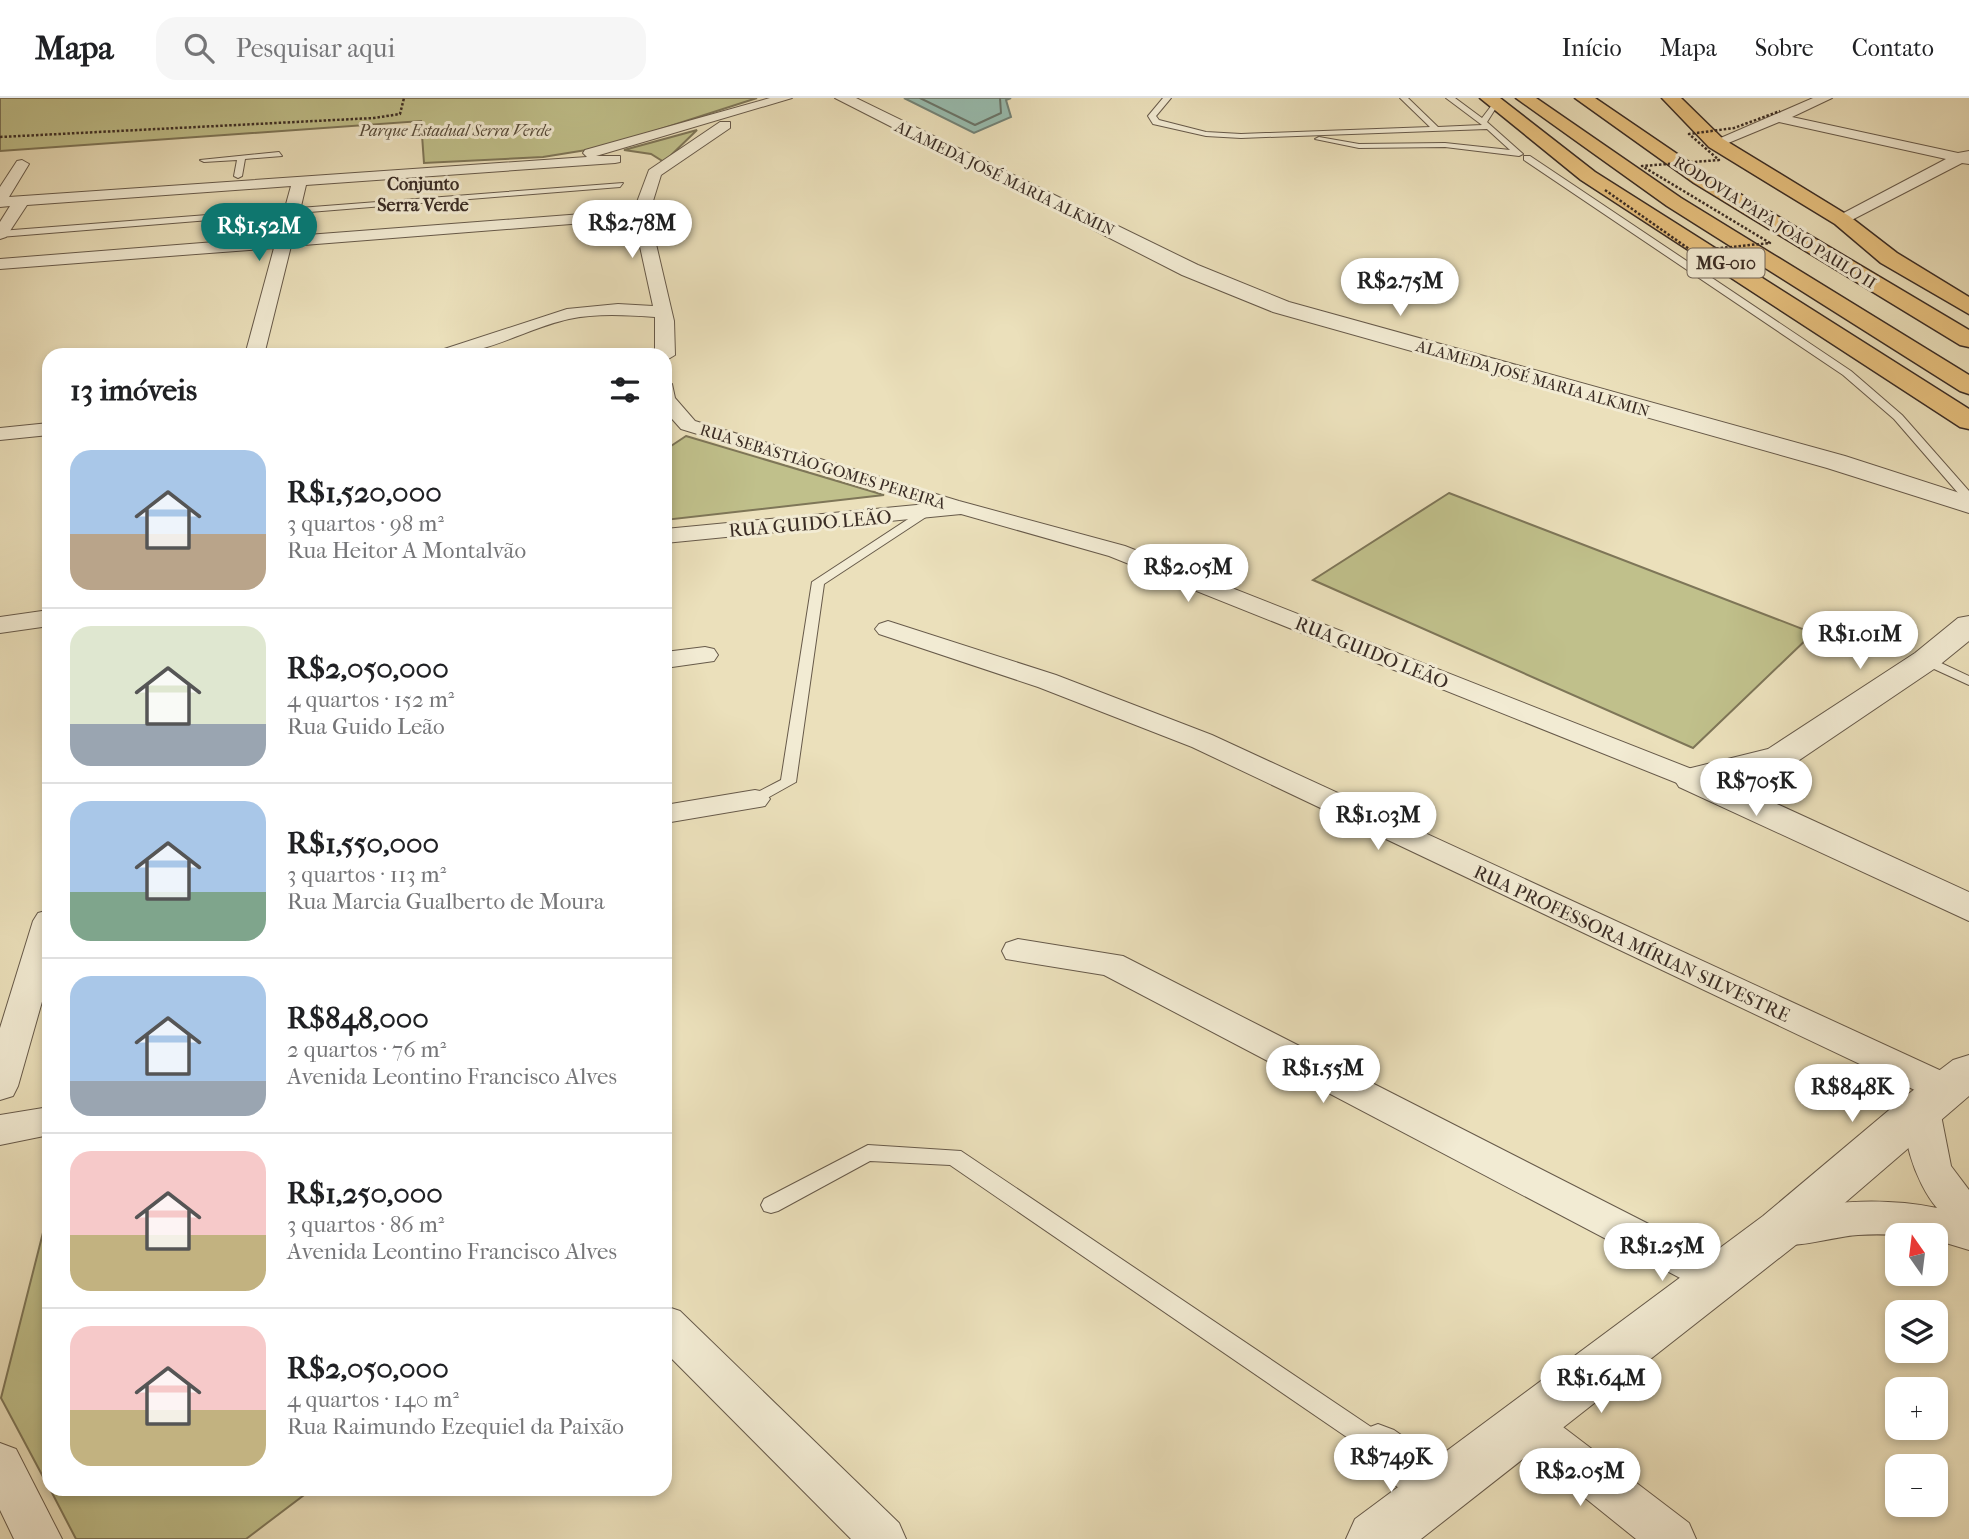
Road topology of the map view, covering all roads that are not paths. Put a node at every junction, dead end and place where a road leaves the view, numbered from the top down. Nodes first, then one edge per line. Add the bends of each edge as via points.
1 (785, 98) edge
2 (843, 98) edge
3 (1167, 98) edge
4 (1404, 98) edge
5 (1450, 98) edge
6 (1525, 98) edge
7 (1584, 98) edge
8 (1671, 98) edge
9 (1825, 98) edge
10 (748, 109) junction
11 (1489, 113) edge
12 (1641, 114) dead end
13 (1779, 114) junction
14 (692, 125) junction
15 (1436, 129) junction
16 (714, 132) junction
17 (1307, 134) junction
18 (1716, 143) junction
19 (279, 155) dead end
20 (242, 156) junction
21 (1523, 156) junction
22 (1966, 157) edge
23 (620, 159) junction
24 (204, 160) dead end
25 (22, 164) dead end
26 (654, 173) junction
27 (1701, 179) junction
28 (238, 180) junction
29 (300, 180) junction
30 (1597, 183) junction
31 (620, 185) dead end
32 (0, 200) edge
33 (22, 200) junction
34 (293, 210) junction
35 (641, 214) junction
36 (1842, 220) junction
37 (0, 234) edge
38 (284, 242) junction
39 (0, 264) edge
40 (1969, 307) edge
41 (663, 313) junction
42 (1969, 340) edge
43 (258, 348) edge
44 (465, 348) edge
45 (665, 348) edge
46 (1969, 386) edge
47 (672, 407) edge
48 (1969, 421) edge
49 (42, 430) edge
50 (0, 434) edge
51 (1969, 498) edge
52 (1969, 505) edge
53 (962, 508) junction
54 (925, 512) junction
55 (672, 535) edge
56 (42, 619) edge
57 (0, 625) edge
58 (1969, 625) edge
59 (888, 629) dead end
60 (705, 655) dead end
61 (672, 659) edge
62 (1926, 660) junction
63 (1969, 681) edge
64 (1780, 757) junction
65 (1692, 779) junction
66 (755, 799) joint
67 (672, 813) edge
68 (1829, 842) junction
69 (1969, 908) edge
70 (42, 945) edge
71 (1017, 951) dead end
72 (0, 1086) edge
73 (1946, 1089) edge
74 (42, 1122) edge
75 (0, 1130) edge
76 (771, 1205) dead end
77 (1969, 1213) edge
78 (1780, 1230) junction
79 (1969, 1233) edge
80 (1717, 1278) junction
81 (672, 1331) edge
82 (1527, 1426) junction
83 (1378, 1445) joint
84 (0, 1464) edge
85 (1441, 1489) junction
86 (39, 1539) edge
87 (883, 1539) edge
88 (1375, 1539) edge
89 (1673, 1539) edge

1 - 10 street
2 - 52 street, ALAMEDA JOSÉ MARIA ALKMIN via 1190,271 1281,307 1836,462
3 - 17 lane via 1152,116 1170,127 1223,135
4 - 15 lane
5 - 11 lane
6 - 46 main road, RODOVIA PAPA JOÃO PAULO II / MG-010 via 1674,202
7 - 27 main road, RODOVIA PAPA JOÃO PAULO II / MG-010
8 - 18 main road
9 - 13 street
10 - 14 street
10 - 16 street
11 - 15 lane
11 - 21 lane
11 - 30 main road, MG-010
12 - 27 main road
13 - 18 street
13 - 22 street
14 - 16 street
14 - 23 street
15 - 17 lane
16 - 26 street
17 - 21 lane via 1359,146 1445,145
18 - 36 main road
19 - 20 lane
20 - 24 lane
20 - 28 lane
21 - 30 lane
21 - 51 lane via 1847,373 1898,418
22 - 36 street
23 - 26 street
23 - 29 street
25 - 32 street
26 - 35 street
27 - 42 main road, RODOVIA PAPA JOÃO PAULO II / MG-010
28 - 29 street
28 - 33 street
29 - 34 street
30 - 48 main road, MG-010
31 - 34 lane
32 - 33 street
33 - 37 street
34 - 37 lane
34 - 38 street
35 - 38 street
35 - 41 street
36 - 40 main road via 1889,258
38 - 39 street
38 - 43 street
41 - 44 street via 618,309 567,314
41 - 45 street
47 - 53 street, RUA SEBASTIÃO GOMES PEREIRA via 688,425
49 - 50 street
53 - 54 street, RUA GUIDO LEÃO
53 - 65 street, RUA GUIDO LEÃO via 1117,551
54 - 55 street, RUA GUIDO LEÃO
54 - 66 lane via 818,582 788,782
56 - 57 street
58 - 62 street
59 - 73 street, RUA PROFESSORA MÍRIAN SILVESTRE via 1047,681 1202,741
60 - 61 street
62 - 63 lane
62 - 64 street
64 - 65 street
64 - 68 street via 1772,785 1779,801
65 - 68 street, RUA GUIDO LEÃO
66 - 67 street
68 - 69 street, RUA GUIDO LEÃO
70 - 72 street
71 - 80 street via 1111,964
73 - 77 street via 1927,1156 1937,1182
73 - 78 street
74 - 75 street
76 - 83 lane via 868,1153 954,1157
78 - 79 street via 1868,1216 1917,1218
78 - 80 street
80 - 82 street
81 - 87 street
82 - 85 street
82 - 89 street
83 - 85 street
84 - 86 street
85 - 88 street

